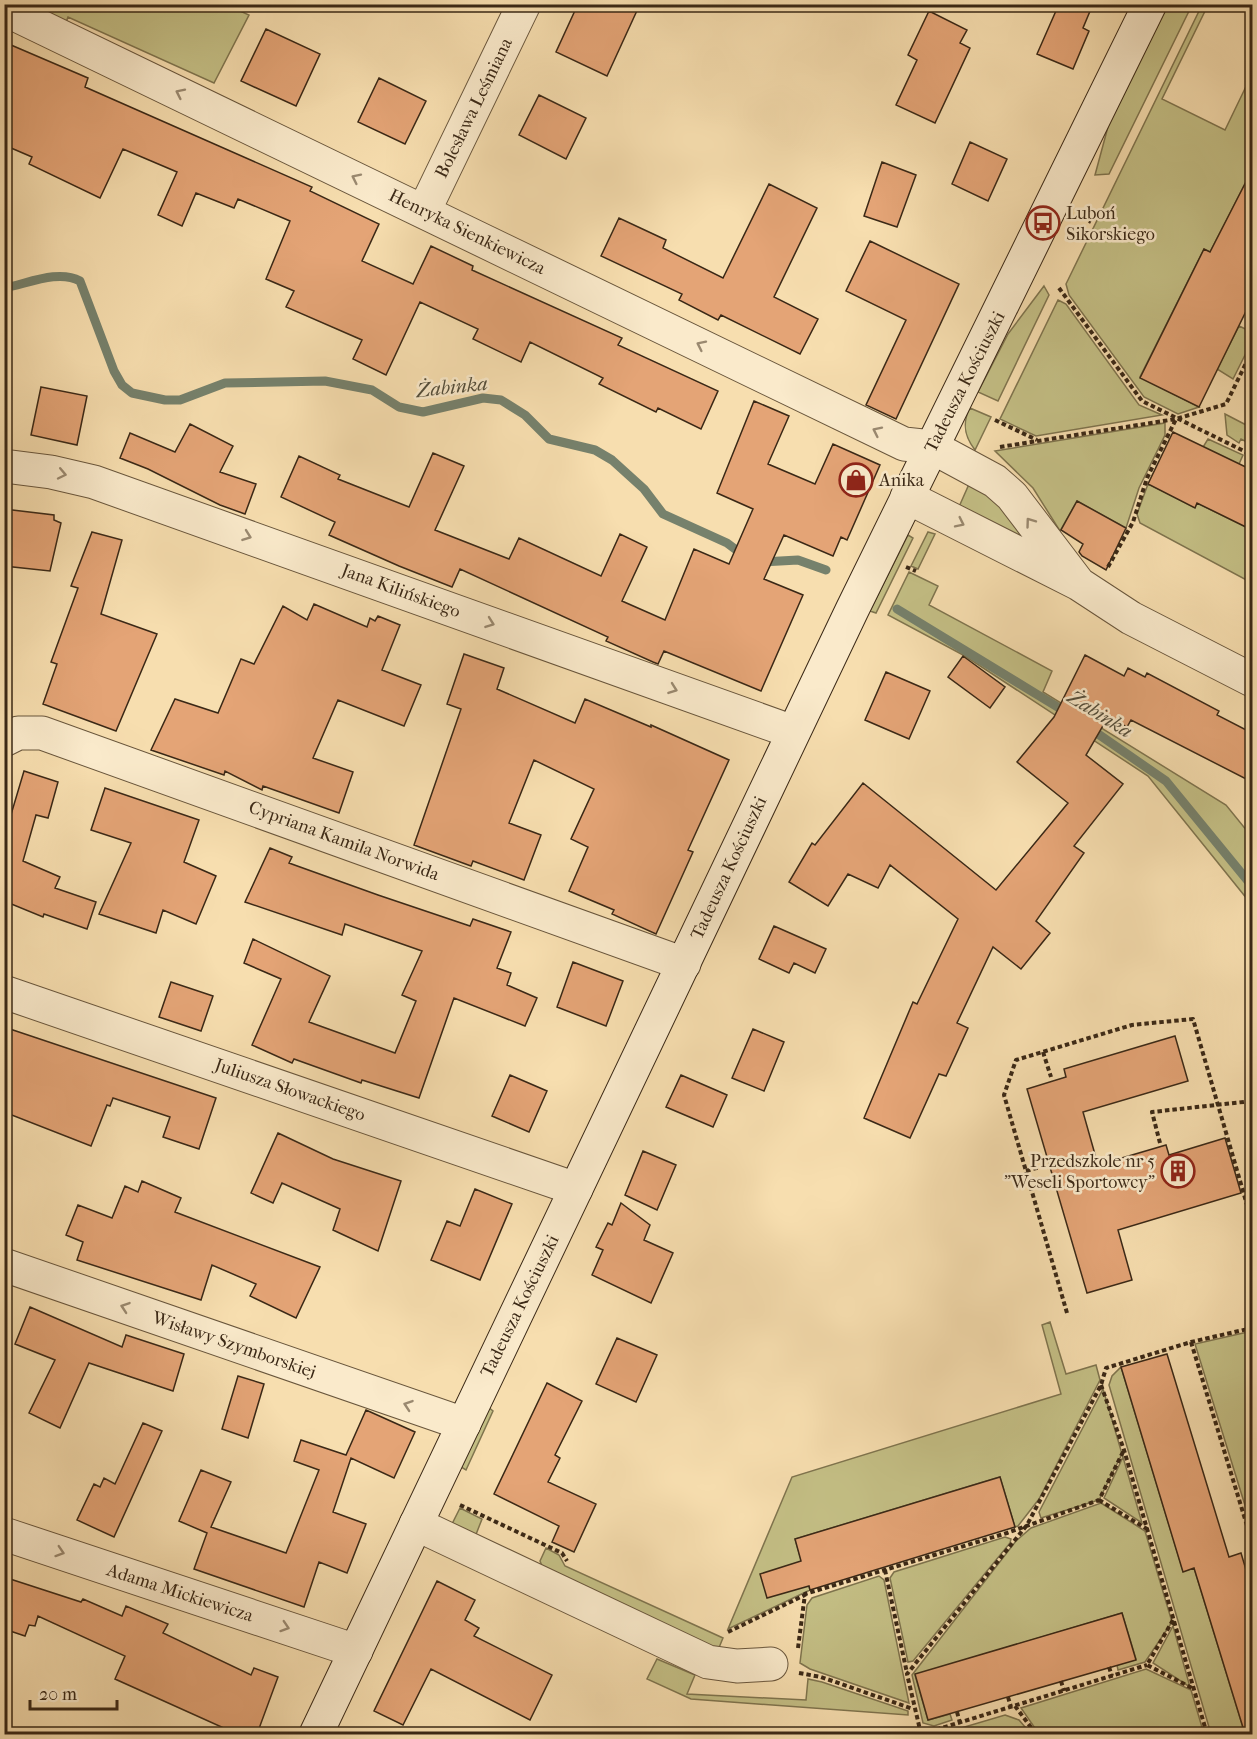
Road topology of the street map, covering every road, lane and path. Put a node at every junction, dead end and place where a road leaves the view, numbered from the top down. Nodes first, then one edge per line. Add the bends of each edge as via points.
1 (524, 4) edge
2 (1150, 4) edge
3 (4, 9) edge
4 (424, 211) junction
5 (1059, 288) dead end
6 (1252, 351) edge
7 (1176, 419) junction
8 (995, 420) dead end
9 (1038, 441) junction
10 (932, 447) junction
11 (996, 447) dead end
12 (1252, 455) edge
13 (4, 466) edge
14 (907, 497) junction
15 (1114, 560) dead end
16 (904, 567) dead end
17 (916, 572) dead end
18 (1079, 584) junction
19 (1252, 680) edge
20 (793, 732) junction
21 (4, 740) edge
22 (684, 964) junction
23 (4, 992) edge
24 (1043, 1052) junction
25 (1051, 1077) dead end
26 (1252, 1101) edge
27 (1218, 1105) junction
28 (1160, 1143) dead end
29 (1047, 1165) dead end
30 (1026, 1171) junction
31 (576, 1189) junction
32 (1252, 1222) edge
33 (4, 1265) edge
34 (1067, 1313) dead end
35 (1252, 1328) edge
36 (1191, 1342) junction
37 (1101, 1385) junction
38 (464, 1424) junction
39 (1124, 1450) junction
40 (1099, 1500) junction
41 (457, 1504) dead end
42 (1247, 1522) junction
43 (1252, 1522) edge
44 (416, 1524) junction
45 (1028, 1525) junction
46 (1148, 1530) junction
47 (4, 1534) edge
48 (1252, 1542) edge
49 (578, 1566) dead end
50 (885, 1570) junction
51 (806, 1594) junction
52 (1174, 1619) junction
53 (724, 1634) dead end
54 (356, 1651) junction
55 (788, 1662) junction
56 (1147, 1665) junction
57 (1109, 1667) dead end
58 (907, 1674) junction
59 (1112, 1676) junction
60 (1061, 1681) dead end
61 (1194, 1689) junction
62 (1064, 1691) junction
63 (1008, 1697) dead end
64 (1013, 1706) junction
65 (913, 1709) junction
66 (957, 1712) dead end
67 (960, 1723) junction
68 (316, 1734) edge
69 (922, 1734) edge
70 (1036, 1734) edge
71 (1207, 1734) edge

1 - 4 street, Bolesława Leśmiana
2 - 10 street, Tadeusza Kościuszki
4 -> 3 street, Henryka Sienkiewicza
10 -> 4 street, Henryka Sienkiewicza via 904,444
5 - 7 path via 1142,401
6 - 7 path via 1226,404
7 - 9 path
7 - 12 path
7 - 15 path
8 - 9 path
9 - 11 path
10 - 14 street, Tadeusza Kościuszki
18 -> 10 street via 1012,496 995,481
13 -> 20 street, Jana Kilińskiego via 62,474 118,490
14 -> 18 street
14 - 20 street, Tadeusza Kościuszki
16 - 17 path
18 - 19 street via 1131,618
20 - 22 street, Tadeusza Kościuszki
21 - 22 street, Cypriana Kamila Norwida via 18,733 42,733
22 - 31 street, Tadeusza Kościuszki
23 - 31 street, Juliusza Słowackiego
24 - 25 path
24 - 27 path via 1132,1025 1192,1019
24 - 30 path via 1016,1060 1004,1095
26 - 27 path
27 - 28 path via 1152,1112
27 - 32 path
29 - 30 path
30 - 34 path
31 - 38 street, Tadeusza Kościuszki
38 -> 33 street, Wisławy Szymborskiej
35 - 36 path
36 - 37 path via 1106,1368
36 - 42 path
37 - 39 path
37 - 45 path
38 - 44 street, Tadeusza Kościuszki
39 - 40 path
39 - 46 path
40 - 45 path
40 - 46 path
41 - 49 path via 562,1553 567,1561
42 - 43 path
42 - 48 path
44 - 54 street, Tadeusza Kościuszki
44 - 55 street via 708,1662 737,1666
45 - 50 path
45 - 58 path
46 - 52 path
47 -> 54 street, Adama Mickiewicza
50 - 51 path
50 - 58 path
51 - 53 path
51 - 55 path
52 - 56 path
52 - 61 path
54 - 68 street, Tadeusza Kościuszki
55 - 65 path
56 - 59 path
56 - 61 path
57 - 59 path
58 - 65 path
59 - 62 path
60 - 62 path
61 - 71 path
62 - 64 path
63 - 64 path
64 - 67 path
64 - 70 path
65 - 69 path
66 - 67 path
67 - 69 path

